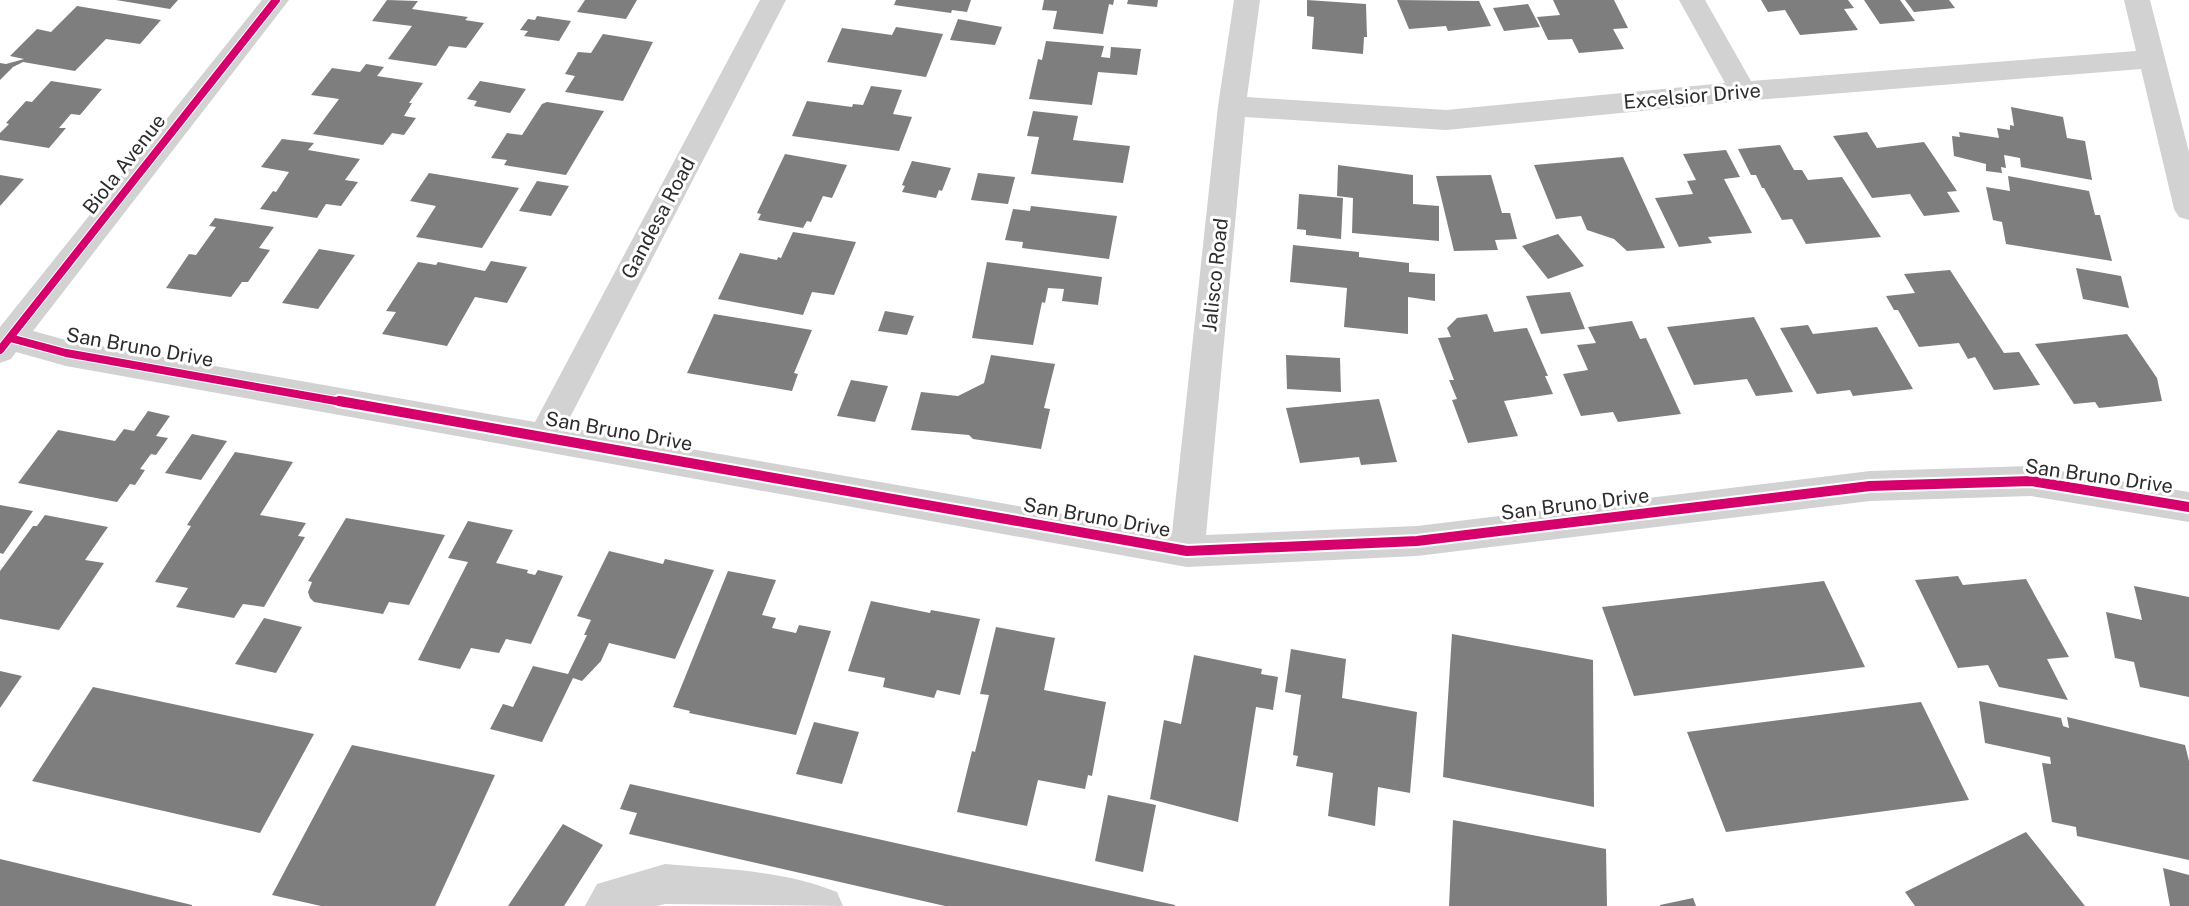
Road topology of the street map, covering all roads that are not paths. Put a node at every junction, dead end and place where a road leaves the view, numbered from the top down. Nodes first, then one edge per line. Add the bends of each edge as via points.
1 (276, 0) edge
2 (773, 0) edge
3 (1246, 0) edge
4 (1692, 0) edge
5 (2137, 0) edge
6 (2152, 59) junction
7 (1743, 91) junction
8 (1232, 106) junction
9 (2189, 209) edge
10 (5, 344) edge
11 (544, 436) junction
12 (2189, 507) edge
13 (1186, 551) junction
14 (605, 906) edge
15 (823, 906) edge

1 - 10 street, Biola Avenue
2 - 11 street, Gandesa Road
3 - 8 street, Jalisco Road
4 - 7 street
5 - 6 street
6 - 7 street, Excelsior Drive
6 - 9 street
7 - 8 street, Excelsior Drive via 1446,120
8 - 13 street, Jalisco Road
10 - 11 street, San Bruno Drive
11 - 13 street, San Bruno Drive
12 - 13 street, San Bruno Drive via 2031,481 1870,486 1417,541
14 - 15 street via 611,898 665,884 770,894

